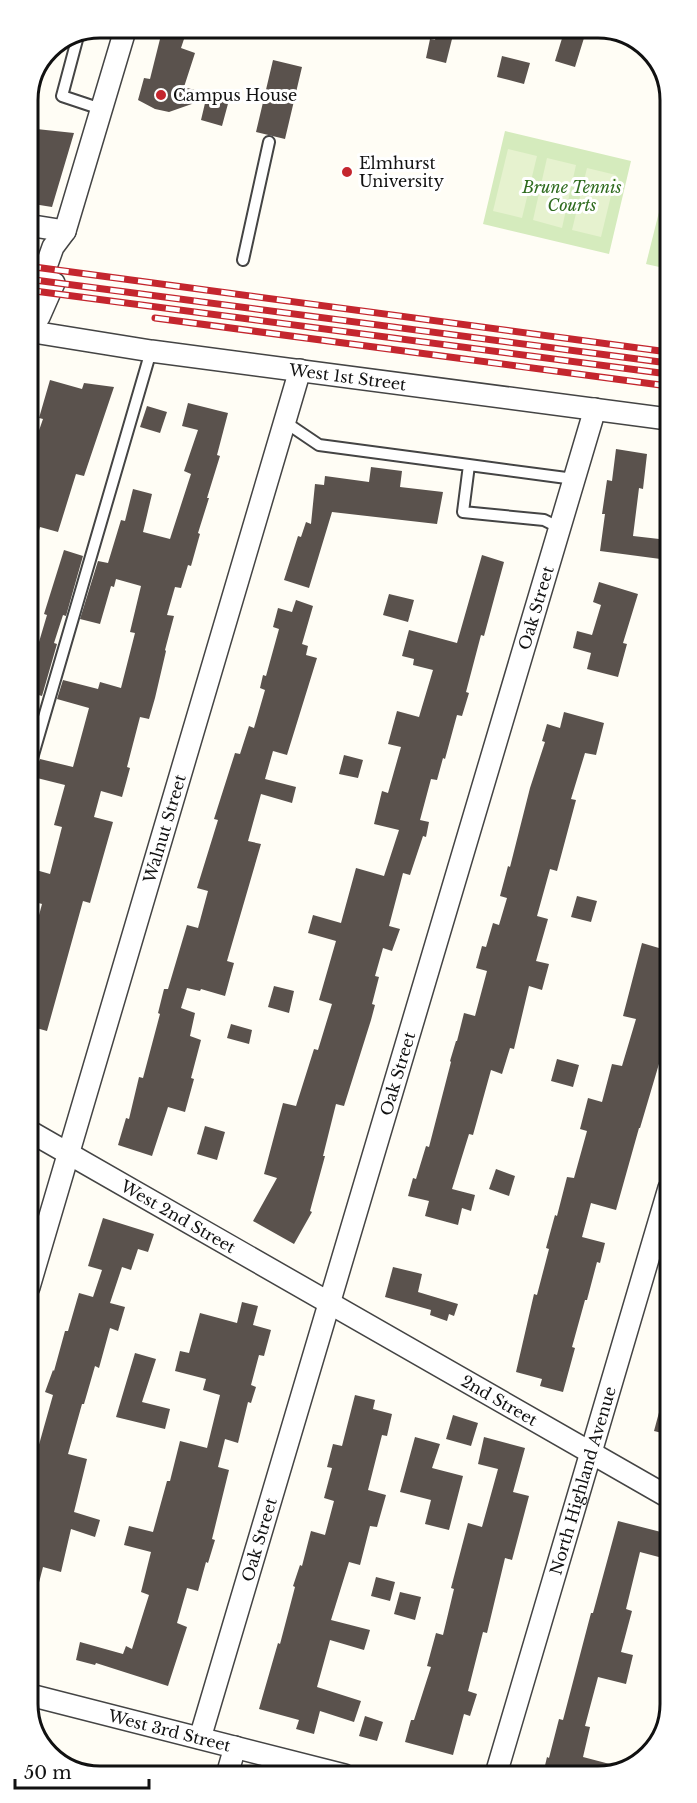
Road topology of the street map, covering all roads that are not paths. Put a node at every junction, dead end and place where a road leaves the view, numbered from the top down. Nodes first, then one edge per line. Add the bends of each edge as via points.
1 (123, 38) edge
2 (76, 43) edge
3 (101, 109) junction
4 (269, 142) dead end
5 (38, 227) edge
6 (65, 231) junction
7 (243, 260) dead end
8 (38, 286) edge
9 (38, 318) edge
10 (38, 333) edge
11 (152, 351) junction
12 (300, 370) junction
13 (595, 409) junction
14 (660, 418) edge
15 (285, 422) junction
16 (469, 465) junction
17 (574, 479) junction
18 (560, 528) junction
19 (38, 738) edge
20 (38, 1136) edge
21 (69, 1153) junction
22 (660, 1218) edge
23 (38, 1257) edge
24 (330, 1302) junction
25 (591, 1451) junction
26 (660, 1492) edge
27 (38, 1697) edge
28 (200, 1738) junction
29 (235, 1747) junction
30 (230, 1765) edge
31 (307, 1765) edge
32 (498, 1766) edge

1 - 3 street
2 - 3 lane via 62,96
3 - 6 street
4 - 7 lane
5 - 6 street
6 - 8 street via 53,247
6 - 9 street via 68,248
10 - 11 street, West 1st Street
11 - 12 street, West 1st Street
11 - 19 lane
12 - 13 street, West 1st Street
12 - 15 street, Walnut Street
13 - 14 street, West 1st Street
13 - 17 street, Oak Street
15 - 16 lane via 319,445
15 - 21 street, Walnut Street
16 - 17 lane
16 - 18 lane via 463,512 544,520
17 - 18 street, Oak Street
18 - 24 street, Oak Street
20 - 21 street, West 2nd Street
21 - 23 street, Walnut Street
21 - 24 street, West 2nd Street
22 - 25 street, North Highland Avenue
24 - 25 street, 2nd Street
24 - 28 street, Oak Street
25 - 26 street, 2nd Street
25 - 32 street, North Highland Avenue
27 - 28 street, West 3rd Street
28 - 29 street, West 3rd Street
29 - 30 street
29 - 31 street, West 3rd Street

